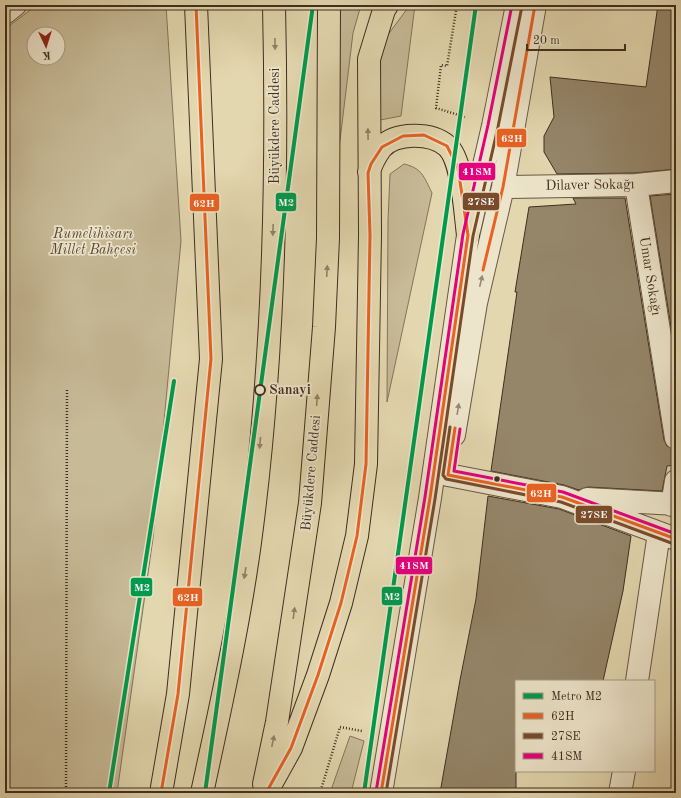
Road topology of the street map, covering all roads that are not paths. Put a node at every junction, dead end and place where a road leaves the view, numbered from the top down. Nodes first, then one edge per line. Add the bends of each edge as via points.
1 (15, 5) edge
2 (196, 5) edge
3 (274, 5) edge
4 (329, 5) edge
5 (387, 5) edge
6 (517, 5) edge
7 (535, 5) edge
8 (5, 13) edge
9 (368, 173) junction
10 (676, 181) edge
11 (636, 185) junction
12 (503, 187) junction
13 (468, 235) junction
14 (676, 438) edge
15 (448, 475) junction
16 (676, 481) edge
17 (562, 497) junction
18 (430, 498) junction
19 (674, 504) edge
20 (667, 536) edge
21 (637, 680) edge
22 (624, 772) edge
23 (161, 793) edge
24 (202, 793) edge
25 (262, 793) edge
26 (266, 793) edge
27 (381, 793) edge
28 (620, 793) edge

1 - 8 street
2 - 23 main road via 211,359 178,694
3 -> 24 main road, Büyükdere Caddesi via 274,197 269,328 260,441 252,526 236,631
25 -> 4 main road, Büyükdere Caddesi via 276,722 310,503 324,327 328,238
9 -> 5 main road via 368,59
6 - 13 street
7 - 12 street
9 - 13 main road via 382,147 403,136 424,135 447,146 458,168
9 - 26 main road via 370,250 366,464 357,536 341,603 318,675 291,748
10 - 11 street, Dilaver Sokağı
11 - 12 street, Dilaver Sokağı
11 - 14 street, Umar Sokağı
15 -> 12 street via 476,303
13 - 18 street
15 - 17 street
15 - 18 street
16 - 19 street
17 - 19 street
17 - 20 street
18 - 27 street
20 - 21 street
22 - 28 street

